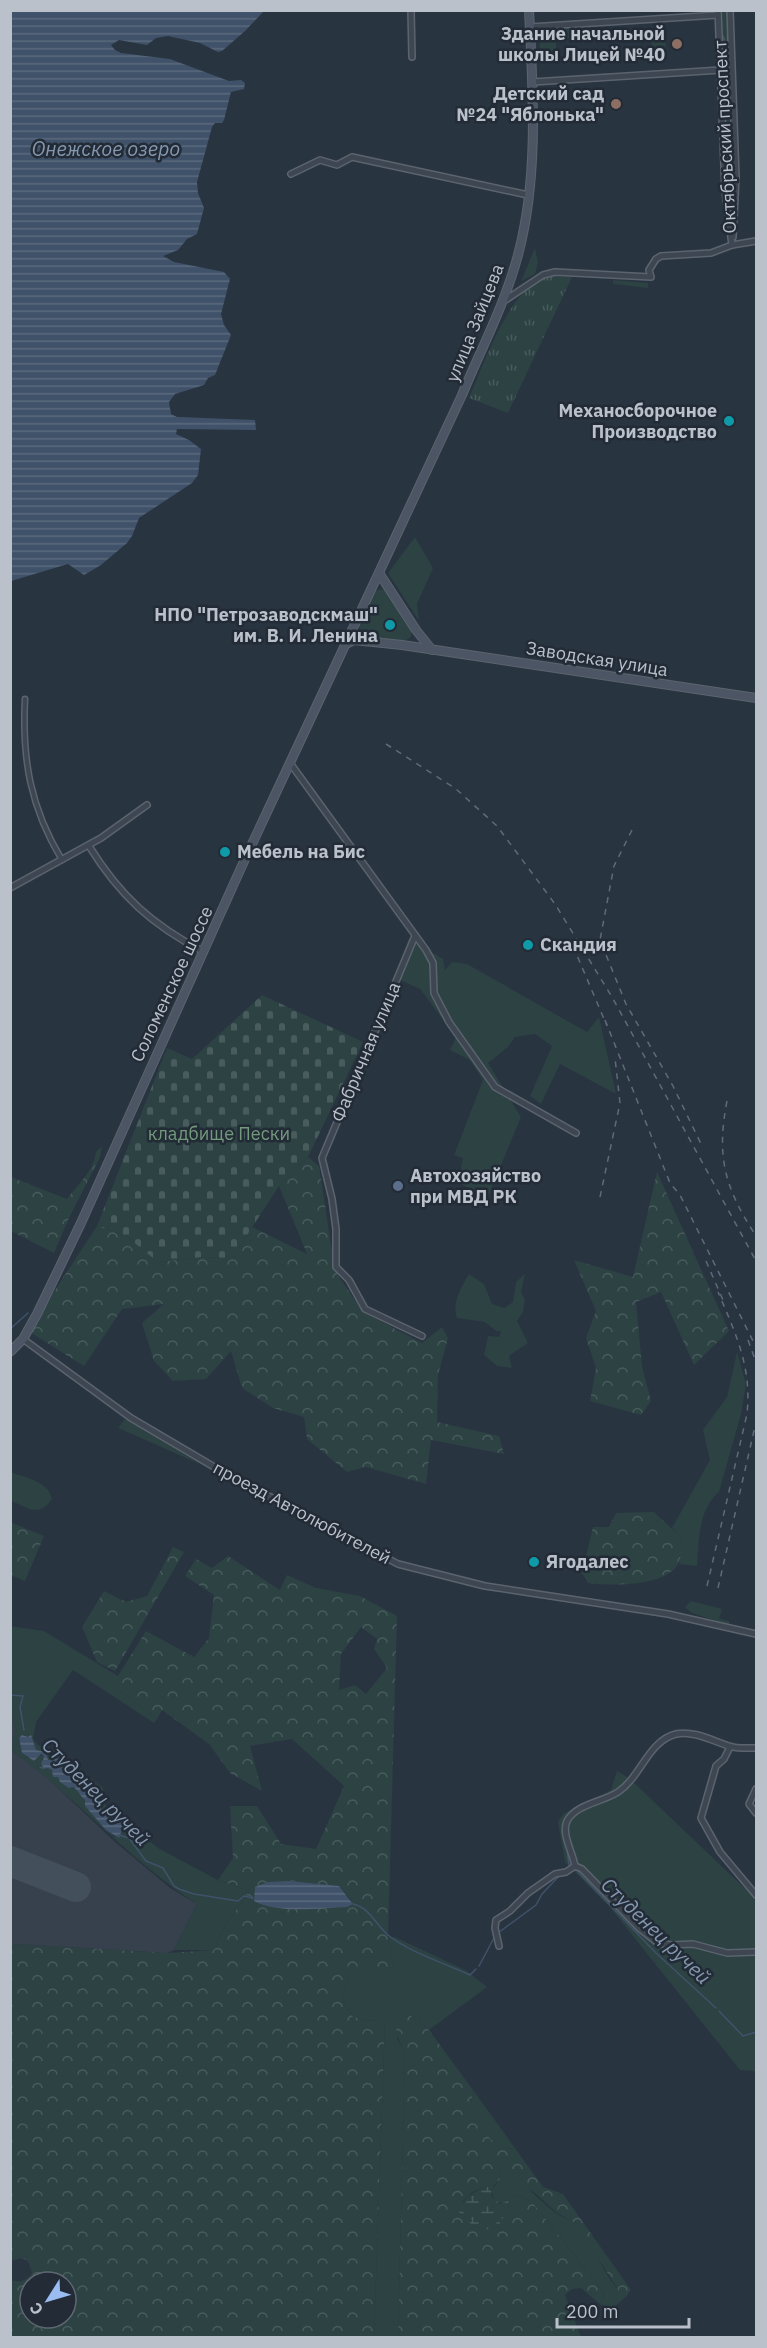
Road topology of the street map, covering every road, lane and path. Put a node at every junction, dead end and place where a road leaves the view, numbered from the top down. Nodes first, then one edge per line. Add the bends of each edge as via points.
1 (411, 10) edge
2 (529, 10) edge
3 (730, 10) edge
4 (718, 13) edge
5 (530, 27) junction
6 (730, 30) junction
7 (719, 31) junction
8 (412, 57) dead end
9 (720, 70) junction
10 (533, 82) junction
11 (732, 91) junction
12 (721, 92) junction
13 (291, 174) dead end
14 (725, 191) junction
15 (736, 192) junction
16 (528, 195) junction
17 (756, 240) edge
18 (732, 245) junction
19 (503, 302) junction
20 (379, 573) junction
21 (372, 588) junction
22 (389, 589) junction
23 (355, 624) junction
24 (416, 630) junction
25 (362, 640) junction
26 (345, 644) junction
27 (402, 645) junction
28 (432, 650) junction
29 (756, 698) edge
30 (25, 699) dead end
31 (290, 763) junction
32 (147, 805) dead end
33 (89, 846) junction
34 (63, 860) junction
35 (10, 888) edge
36 (415, 936) junction
37 (204, 952) junction
38 (576, 1133) dead end
39 (422, 1336) dead end
40 (23, 1339) junction
41 (10, 1352) edge
42 (756, 1634) edge
43 (730, 1747) junction
44 (756, 1748) edge
45 (756, 1789) edge
46 (756, 1813) edge
47 (575, 1866) junction
48 (756, 1895) edge
49 (499, 1947) dead end
50 (756, 1952) edge

1 - 8 street
2 - 5 main road, улица Зайцева
3 - 6 street, Октябрьский проспект
4 - 5 street
4 - 7 street, Октябрьский проспект
5 - 10 main road, улица Зайцева
6 - 7 street
6 - 11 street, Октябрьский проспект
7 - 9 street, Октябрьский проспект
9 - 10 street
9 - 12 street, Октябрьский проспект
10 - 16 main road, улица Зайцева
11 - 12 street
11 - 15 street, Октябрьский проспект
12 - 14 street, Октябрьский проспект
13 - 16 street via 320,160 337,165 352,157
14 - 15 street via 729,195
14 - 18 street, Октябрьский проспект
15 - 18 street, Октябрьский проспект
16 - 19 main road, улица Зайцева via 518,257
17 - 18 street
18 - 19 street via 711,253 661,256 649,270 651,277 555,272 543,275
19 - 20 main road, улица Зайцева
20 - 21 main road, улица Зайцева
20 - 22 main road
21 - 22 main road via 382,585
21 - 23 main road, улица Зайцева
22 - 24 main road
23 - 25 main road
23 - 26 main road, Соломенское шоссе
24 - 27 main road via 410,642
24 - 28 main road
25 - 26 main road
25 - 27 main road, Заводская улица
26 - 31 main road, Соломенское шоссе
27 - 28 main road, Заводская улица
28 - 29 main road, Заводская улица
30 - 34 street via 23,737 28,775 38,812
31 - 36 street
31 - 37 main road, Соломенское шоссе
32 - 33 street
33 - 34 street
33 - 37 street via 106,874 134,905 176,938
34 - 35 street
36 - 38 street via 433,963 434,993 449,1022 495,1087
36 - 39 street, Фабричная улица via 322,1158 335,1219 336,1267 349,1280 366,1310
37 - 40 main road, Соломенское шоссе via 81,1223
40 - 41 main road, Соломенское шоссе
40 - 42 street, проезд Автолюбителей via 131,1418 225,1473 398,1564 485,1586 668,1614
43 - 44 street
43 - 47 street via 710,1738 677,1734 659,1743 619,1792 573,1812 566,1831
43 - 48 street via 716,1766 701,1818 720,1852
45 - 46 street via 749,1804
47 - 49 street via 555,1874 496,1920
47 - 50 street via 658,1943 693,1944 727,1953

